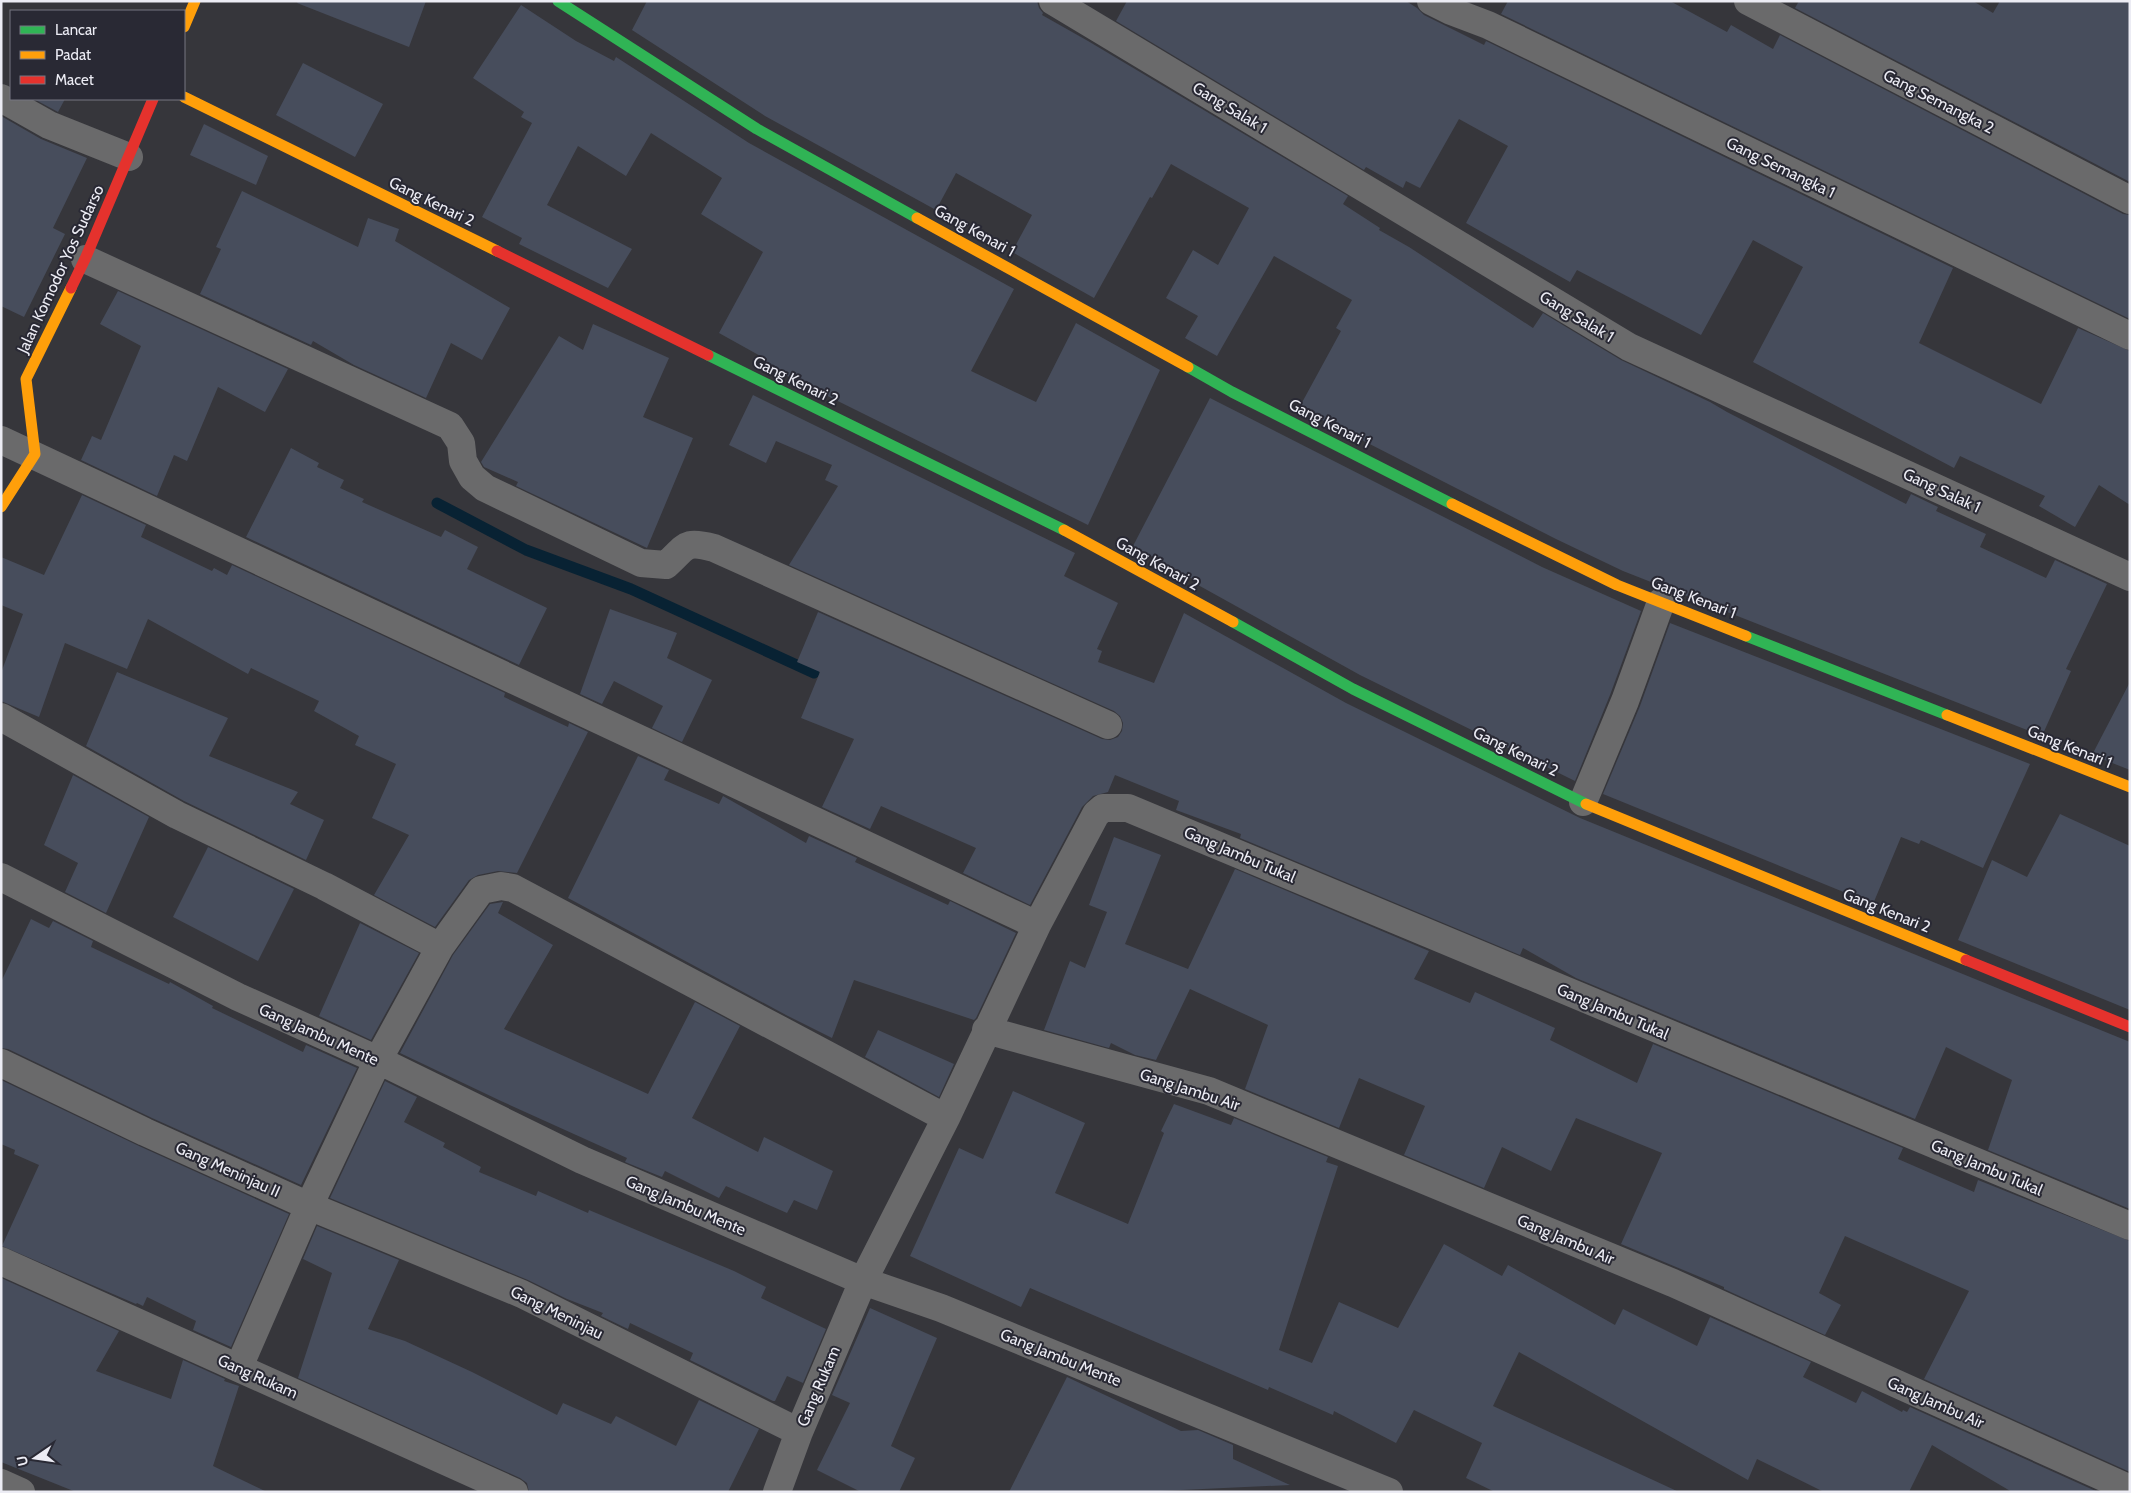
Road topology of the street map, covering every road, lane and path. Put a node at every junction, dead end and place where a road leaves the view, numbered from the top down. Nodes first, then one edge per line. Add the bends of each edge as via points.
1 (195, 1) edge
2 (558, 1) edge
3 (1053, 1) edge
4 (1431, 1) edge
5 (1748, 1) edge
6 (185, 26) edge
7 (185, 97) edge
8 (1, 98) edge
9 (153, 100) edge
10 (129, 157) junction
11 (2130, 200) edge
12 (85, 259) junction
13 (2130, 336) edge
14 (1, 440) edge
15 (36, 454) junction
16 (1, 507) edge
17 (2130, 577) edge
18 (1661, 602) junction
19 (1, 717) edge
20 (1108, 725) dead end
21 (2130, 787) edge
22 (1583, 802) junction
23 (1096, 814) joint
24 (1, 877) edge
25 (1037, 925) junction
26 (440, 947) junction
27 (2130, 1027) edge
28 (986, 1030) junction
29 (378, 1060) junction
30 (1, 1063) edge
31 (946, 1118) junction
32 (309, 1206) junction
33 (2130, 1226) edge
34 (1, 1260) edge
35 (863, 1281) junction
36 (238, 1367) junction
37 (798, 1432) junction
38 (1, 1483) edge
39 (2130, 1489) edge
40 (21, 1492) edge
41 (514, 1492) edge
42 (777, 1492) edge
43 (1389, 1492) edge

1 - 6 street
2 - 18 street, Gang Kenari 1 via 757,129 1223,387 1549,553
3 - 17 street, Gang Salak 1 via 1629,347
4 - 13 street, Gang Semangka 1
5 - 11 street, Gang Semangka 2
7 - 22 street, Gang Kenari 2 via 1092,544 1353,689
8 - 10 street via 49,125
9 - 10 street, Jalan Komodor Yos Sudarso
10 - 12 street, Jalan Komodor Yos Sudarso
12 - 15 street, Jalan Komodor Yos Sudarso via 26,379
12 - 20 street via 450,426 461,442 463,461 484,488 641,562 666,565 687,545 695,543 714,548
14 - 15 street
15 - 16 street
15 - 25 street
18 - 21 street, Gang Kenari 1
18 - 22 street
19 - 26 street via 177,815
22 - 27 street, Gang Kenari 2
23 - 25 street, Gang Rukam
23 - 33 street, Gang Jambu Tukal via 1103,808 1128,808
24 - 29 street, Gang Jambu Mente via 238,997
25 - 28 street, Gang Rukam
26 - 29 street
26 - 31 street via 481,890 501,886 513,888
28 - 31 street, Gang Rukam
28 - 39 street, Gang Jambu Air via 1209,1091 1673,1283
29 - 32 street
29 - 35 street, Gang Jambu Mente via 582,1160
30 - 32 street, Gang Meninjau II
31 - 35 street, Gang Rukam
32 - 36 street
32 - 37 street, Gang Meninjau via 522,1294
34 - 36 street, Gang Rukam
35 - 37 street, Gang Rukam
35 - 43 street, Gang Jambu Mente via 940,1308
36 - 41 street, Gang Rukam
37 - 42 street, Gang Rukam
38 - 40 street

